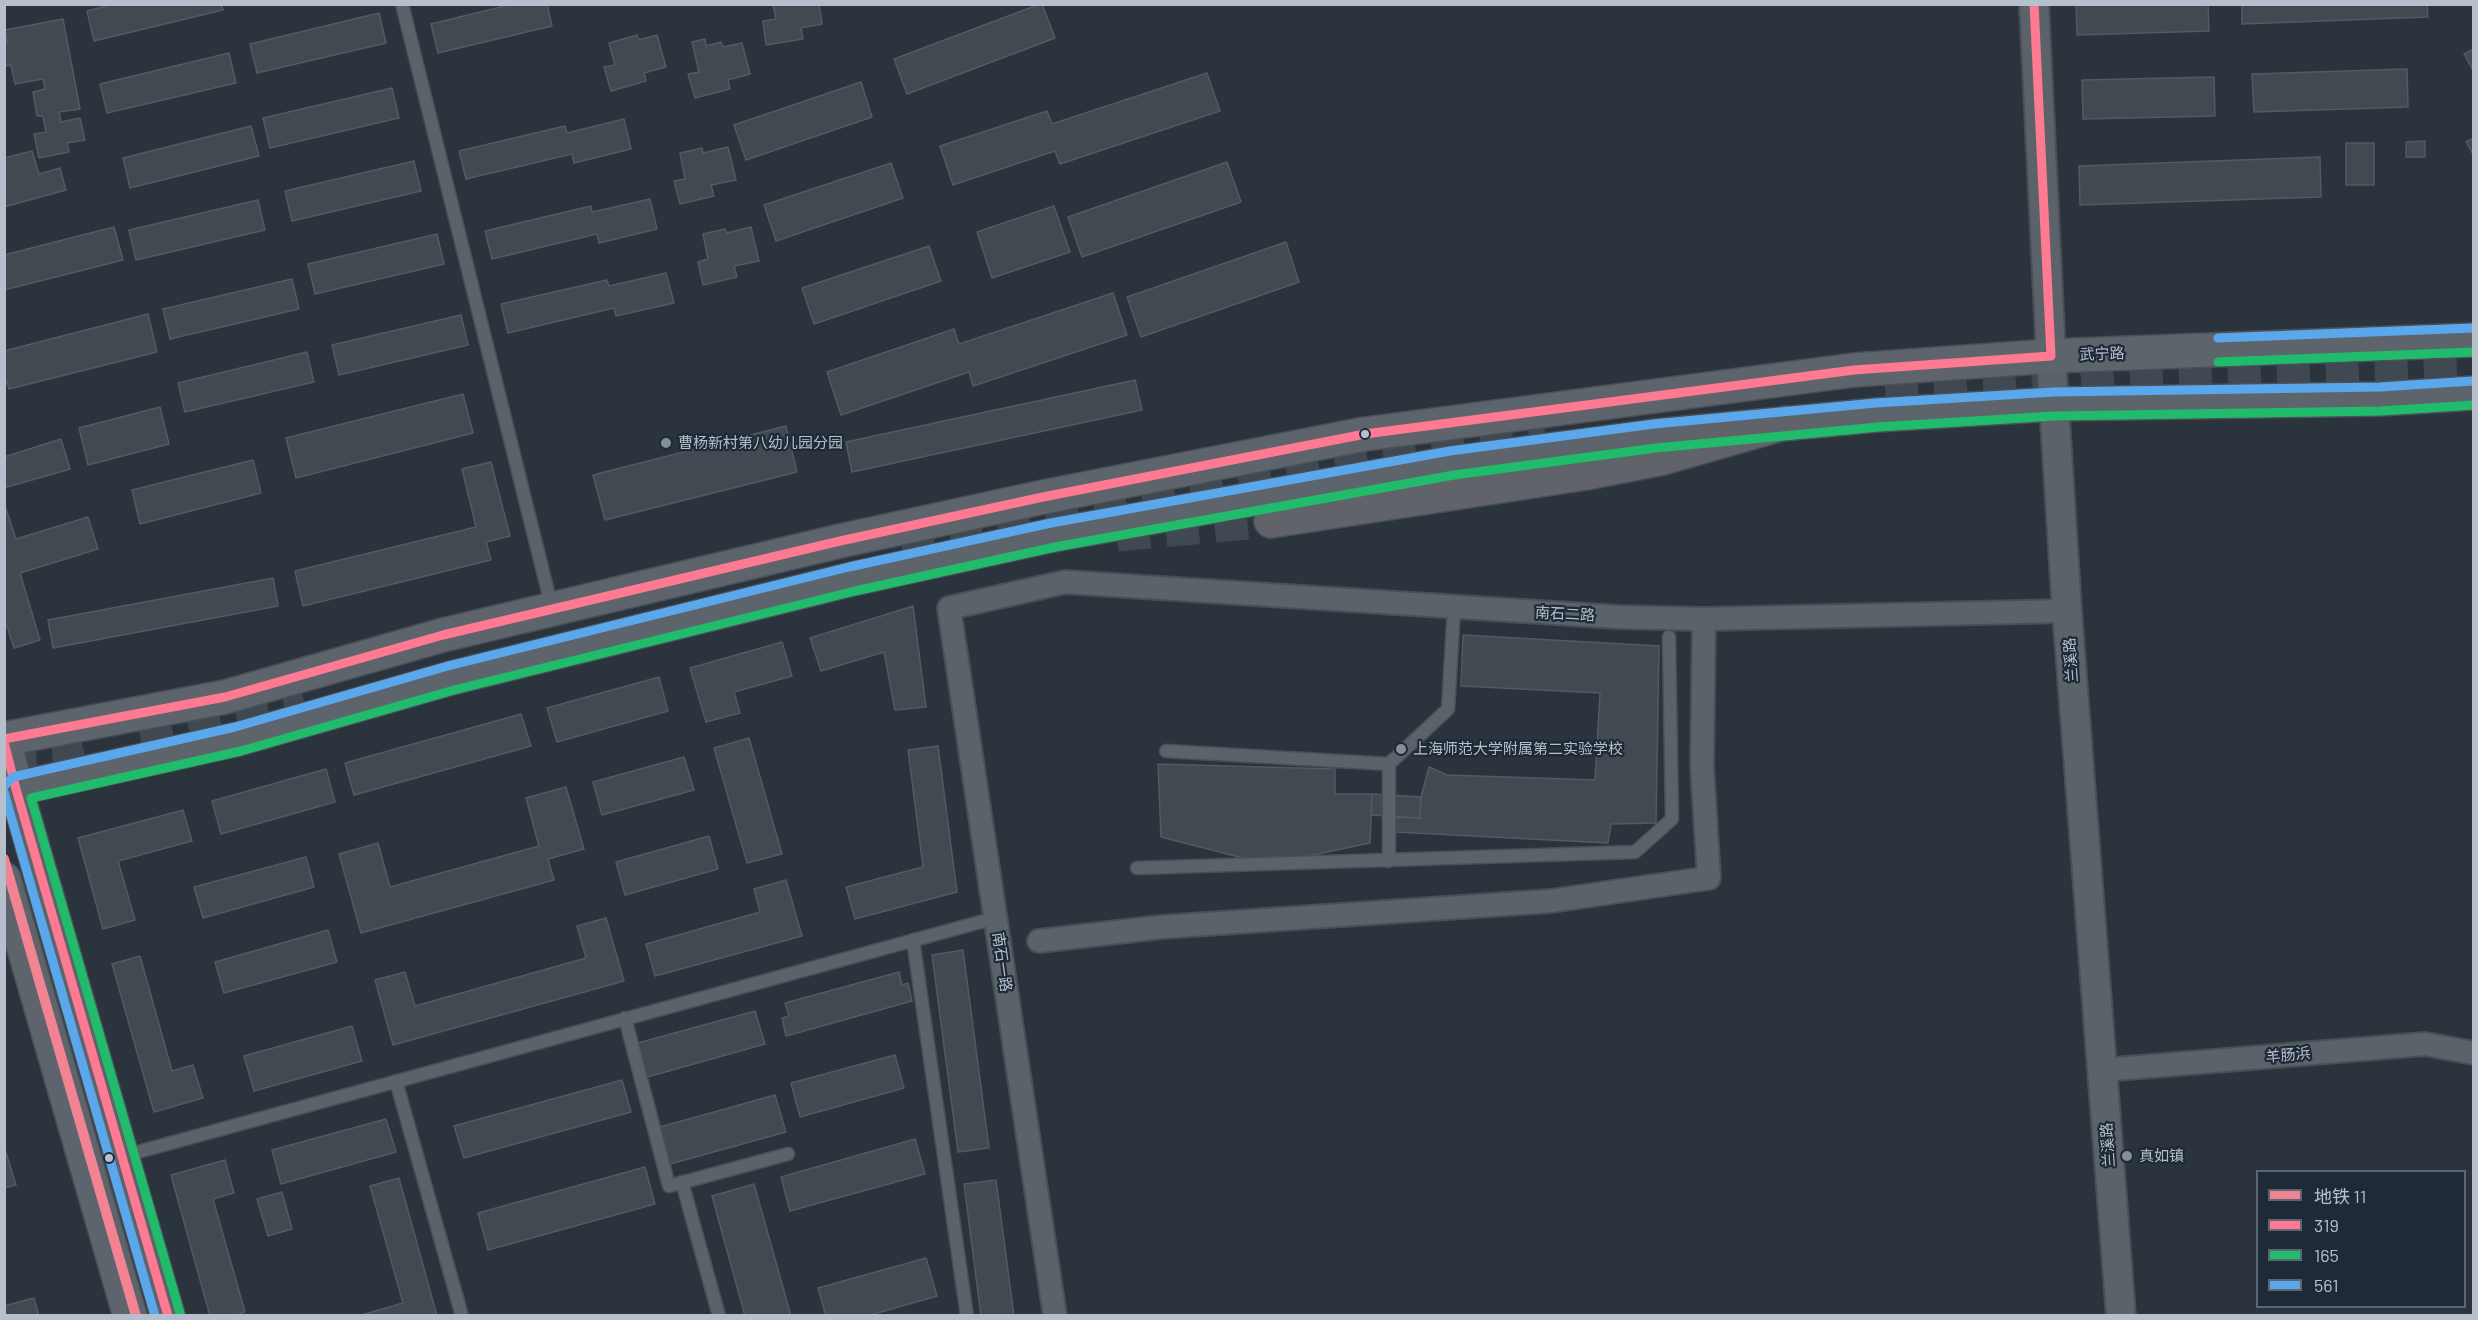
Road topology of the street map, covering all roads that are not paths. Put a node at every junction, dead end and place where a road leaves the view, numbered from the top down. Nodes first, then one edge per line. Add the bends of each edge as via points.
1 (402, 4) edge
2 (2034, 4) edge
3 (2474, 340) edge
4 (2050, 356) junction
5 (2474, 393) edge
6 (2054, 404) junction
7 (1785, 423) junction
8 (1271, 521) tunnel mouth
9 (949, 608) joint
10 (1454, 608) junction
11 (553, 609) junction
12 (2067, 611) junction
13 (1704, 619) junction
14 (1669, 637) dead end
15 (4, 740) edge
16 (1166, 751) dead end
17 (1389, 764) junction
18 (10, 790) edge
19 (1389, 861) junction
20 (1137, 868) dead end
21 (4, 879) edge
22 (995, 918) junction
23 (913, 940) junction
24 (1039, 940) dead end
25 (625, 1018) junction
26 (2474, 1053) edge
27 (2102, 1071) junction
28 (396, 1081) junction
29 (788, 1154) dead end
30 (122, 1156) junction
31 (682, 1182) junction
32 (130, 1316) edge
33 (168, 1316) edge
34 (462, 1316) edge
35 (719, 1316) edge
36 (967, 1316) edge
37 (1055, 1316) edge
38 (2121, 1316) edge

1 - 11 lane
2 - 4 street, 兰溪路
3 - 4 main road, 武宁路
4 - 6 street, 兰溪路
4 - 11 main road, 武宁路 via 1854,370 1365,434 1020,502
5 - 6 main road via 2380,399
6 - 7 main road
6 - 12 street, 兰溪路
7 - 8 highway via 1663,458 1586,473
7 - 18 main road via 1452,463 1053,536 829,585 451,678 238,739
9 - 10 street, 南石二路 via 1065,582
9 - 22 street, 南石一路
10 - 13 street, 南石二路
10 - 17 lane via 1448,709
11 - 15 main road, 武宁路 via 443,635 225,697
12 - 13 street, 南石二路
12 - 27 street, 兰溪路
13 - 24 street via 1702,766 1709,878 1551,901 1161,927
14 - 19 lane via 1672,819 1635,852
15 - 18 main road
16 - 17 lane
17 - 19 lane
18 - 30 main road
19 - 20 lane
21 - 32 main road
22 - 23 lane
22 - 37 street, 南石一路
23 - 25 lane
23 - 36 lane
25 - 28 lane
25 - 31 lane via 669,1186
26 - 27 street, 羊肠浜 via 2425,1044
27 - 38 street, 兰溪路
28 - 30 lane
28 - 34 lane
29 - 31 lane
30 - 33 main road
31 - 35 lane

